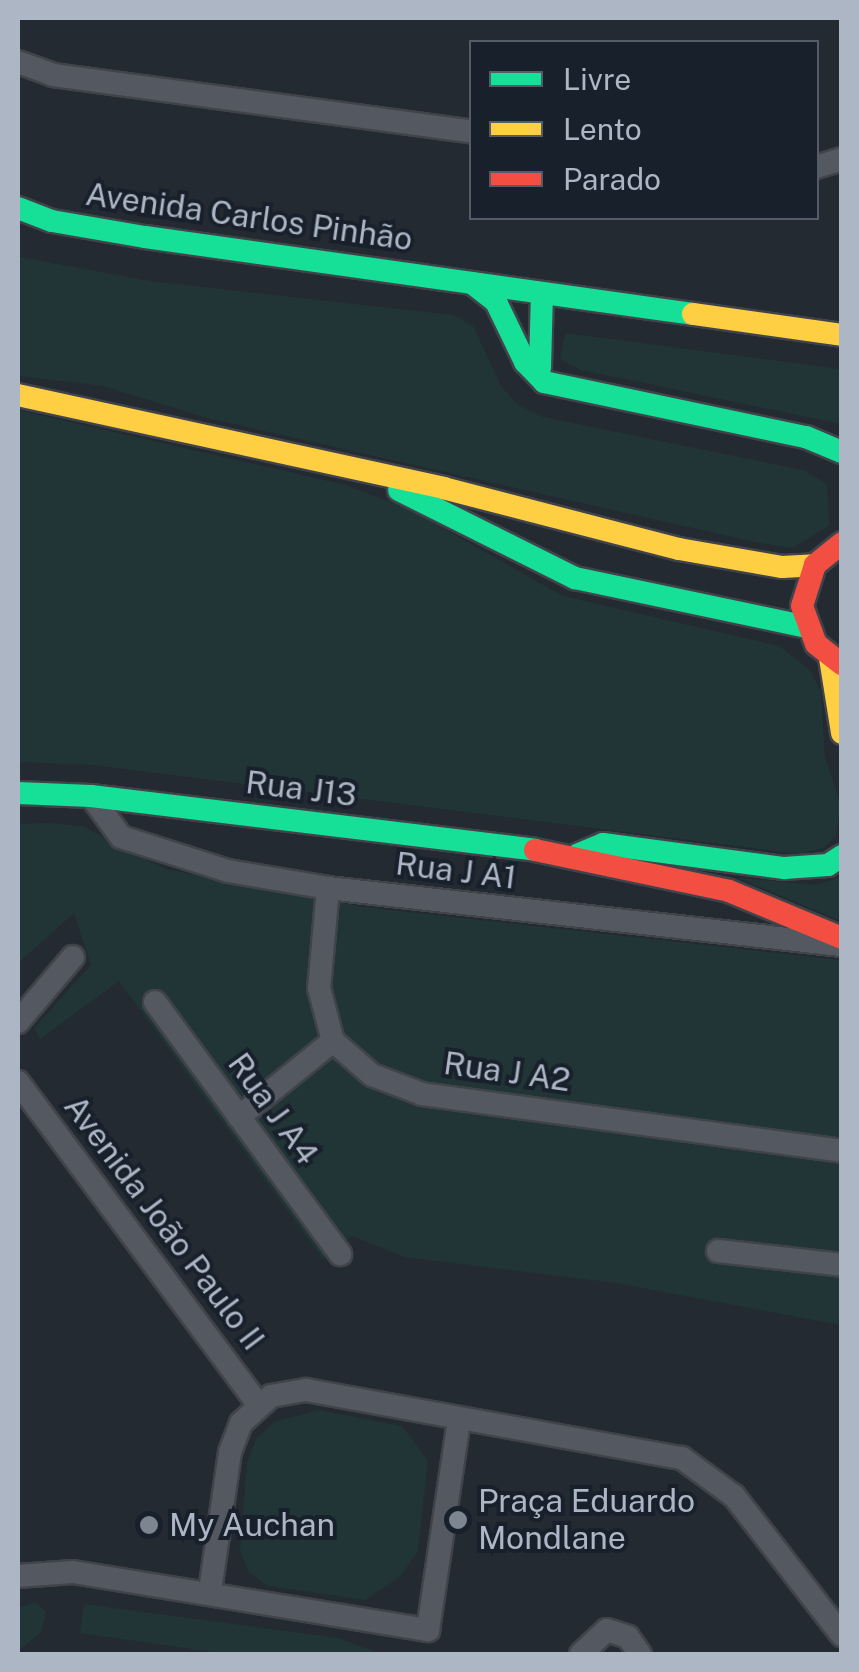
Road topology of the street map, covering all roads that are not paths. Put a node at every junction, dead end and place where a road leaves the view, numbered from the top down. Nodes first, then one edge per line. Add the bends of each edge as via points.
1 (18, 62) edge
2 (469, 132) edge
3 (18, 208) edge
4 (472, 284) junction
5 (542, 294) junction
6 (842, 335) edge
7 (520, 342) junction
8 (556, 387) junction
9 (18, 395) edge
10 (838, 449) edge
11 (373, 476) junction
12 (842, 477) edge
13 (842, 543) edge
14 (814, 565) junction
15 (807, 627) junction
16 (836, 661) edge
17 (842, 733) edge
18 (18, 793) edge
19 (91, 796) junction
20 (577, 855) junction
21 (842, 856) edge
22 (328, 888) junction
23 (842, 941) edge
24 (74, 958) dead end
25 (154, 1002) dead end
26 (18, 1022) edge
27 (333, 1040) junction
28 (18, 1082) edge
29 (239, 1116) junction
30 (842, 1151) edge
31 (718, 1251) dead end
32 (340, 1254) dead end
33 (842, 1266) edge
34 (257, 1403) junction
35 (459, 1420) junction
36 (18, 1576) edge
37 (210, 1591) junction
38 (428, 1630) junction
39 (842, 1636) edge
40 (425, 1654) edge
41 (581, 1654) edge
42 (640, 1654) edge

1 - 2 street via 54,75
3 - 4 main road, Avenida Carlos Pinhão via 68,224
4 - 5 main road, Avenida Carlos Pinhão
4 - 7 main road via 496,302
5 - 6 main road, Avenida Carlos Pinhão
5 - 7 main road via 522,318
5 - 8 main road via 536,350
7 - 8 main road via 533,374
8 - 10 main road
9 - 11 main road
10 - 12 main road
11 - 14 main road via 680,549
11 - 15 main road via 575,578
13 - 14 main road
14 - 15 main road via 802,606
15 - 16 main road
16 - 17 main road
18 - 19 main road, Rua J13
19 - 20 main road, Rua J13
19 - 22 street, Rua J A1 via 121,837 163,856
20 - 21 main road, Rua J13 via 603,844 784,868 828,866
20 - 23 main road, Rua J13 via 596,867 729,891
22 - 23 street, Rua J A1
22 - 27 street via 319,988
24 - 26 street
25 - 29 street, Rua J A4
27 - 29 street
27 - 30 street, Rua J A2 via 372,1075 422,1094
28 - 34 street, Avenida João Paulo II
29 - 32 street, Rua J A4
31 - 33 street
34 - 35 street via 306,1390 413,1404
34 - 37 street via 234,1437
35 - 38 street
35 - 39 street via 642,1446 700,1467 734,1496
36 - 37 street via 73,1572
37 - 38 street via 285,1610
38 - 40 street
41 - 42 street via 607,1630 628,1637

